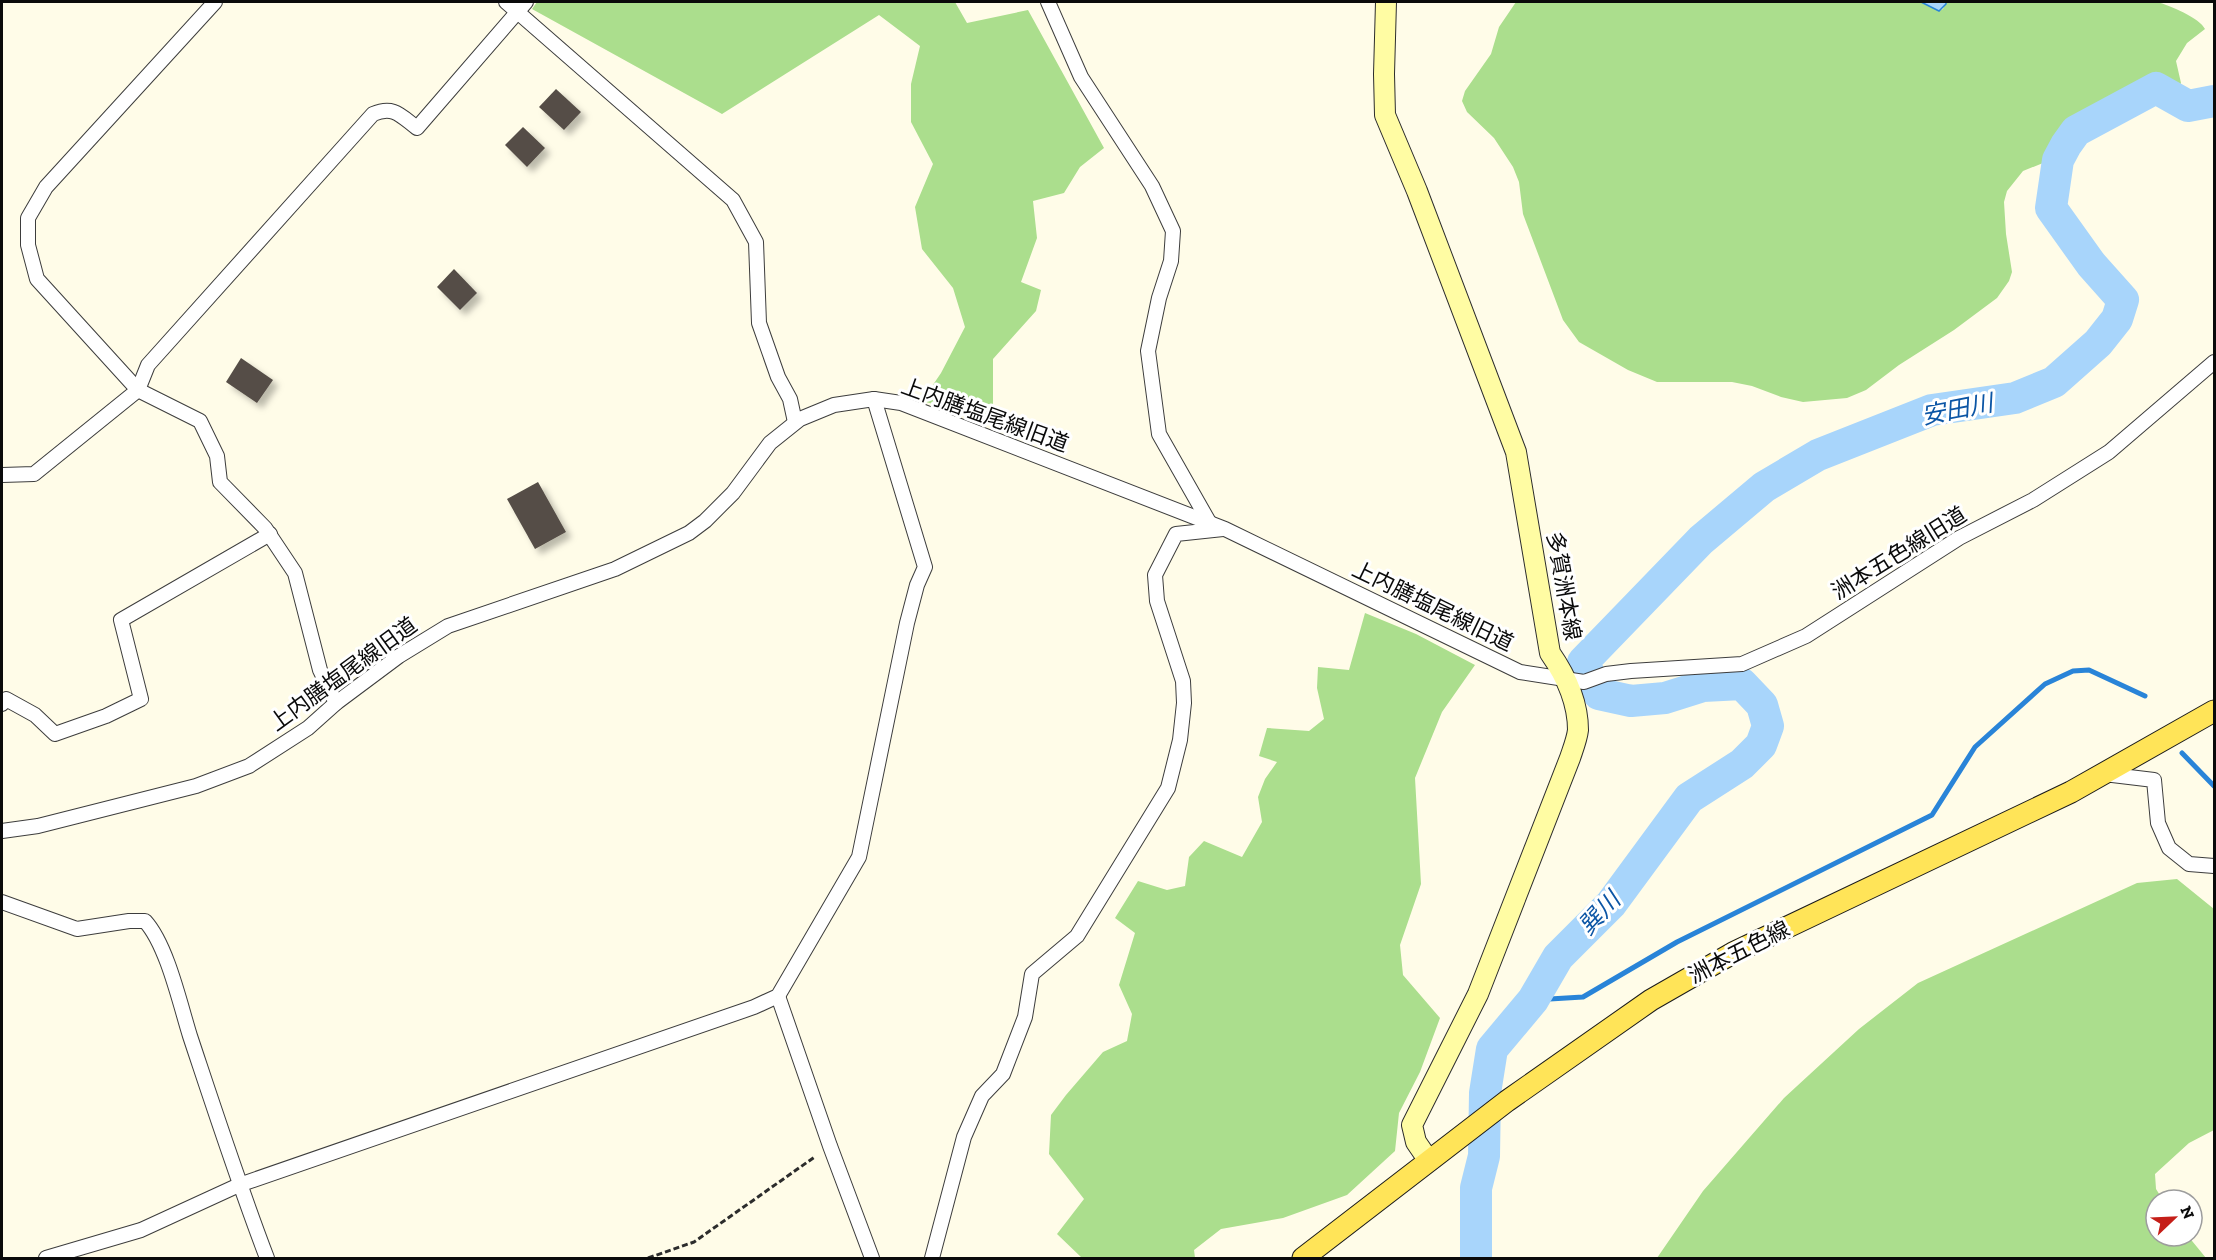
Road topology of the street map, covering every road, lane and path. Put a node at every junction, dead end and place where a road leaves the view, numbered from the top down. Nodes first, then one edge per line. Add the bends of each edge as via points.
1 (215, 2) edge
2 (506, 2) edge
3 (1048, 2) edge
4 (1386, 2) edge
5 (522, 7) edge
6 (2214, 362) edge
7 (138, 390) junction
8 (874, 399) junction
9 (795, 422) junction
10 (2, 475) edge
11 (1209, 522) junction
12 (1225, 529) junction
13 (270, 534) junction
14 (1575, 679) junction
15 (2, 704) edge
16 (336, 704) junction
17 (2214, 711) edge
18 (2103, 774) junction
19 (2, 831) edge
20 (2214, 866) edge
21 (2, 902) edge
22 (778, 996) junction
23 (830, 1146) junction
24 (1429, 1161) junction
25 (239, 1185) junction
26 (46, 1258) edge
27 (267, 1258) edge
28 (648, 1258) edge
29 (872, 1258) edge
30 (932, 1258) edge
31 (1304, 1258) edge

1 - 7 street via 46,187 28,218 28,245 37,279
2 - 5 street
3 - 11 street via 1081,77 1152,186 1173,231 1171,261 1158,298 1150,341 1153,386 1159,434
4 - 14 main road, 多賀洲本線 via 1385,115 1516,452 1550,653
5 - 7 street via 417,128 393,111 373,114 148,365
5 - 9 street via 733,200 756,242 759,323 790,399
6 - 14 street, 洲本五色線旧道 via 2109,452 2033,500 1959,538 1806,636 1742,664
7 - 10 street via 34,474
7 - 13 street via 200,421 217,456 220,482
8 - 9 street, 上内膳塩尾線旧道 via 834,405
8 - 11 street, 上内膳塩尾線旧道 via 901,403
8 - 22 street via 925,567 916,585 860,857
9 - 16 street, 上内膳塩尾線旧道 via 770,443 733,493 705,521 675,541 615,569 448,626 399,656
11 - 12 street, 上内膳塩尾線旧道
12 - 14 street, 上内膳塩尾線旧道 via 1520,672
12 - 30 street via 1176,534 1155,575 1157,601 1183,681 1180,740 1168,788 1077,936 1032,974 1025,1017 1003,1074 982,1096 964,1137
13 - 15 street via 121,620 141,699 55,734 35,715 6,699
13 - 16 street via 295,573 320,670
14 - 24 main road, 多賀洲本線 via 1578,731 1570,758 1478,994 1412,1125 1416,1142
16 - 19 street, 上内膳塩尾線旧道 via 308,728 249,766 196,786 38,826
17 - 18 main road, 洲本五色線
18 - 20 street via 2154,780 2158,823 2169,848 2189,864
18 - 24 main road, 洲本五色線 via 1733,953 1651,1000
21 - 25 street via 77,929 145,921 153,930
22 - 23 street
22 - 25 street
23 - 28 path via 694,1242
23 - 29 street
24 - 31 main road, 洲本五色線
25 - 26 street via 141,1230
25 - 27 street

